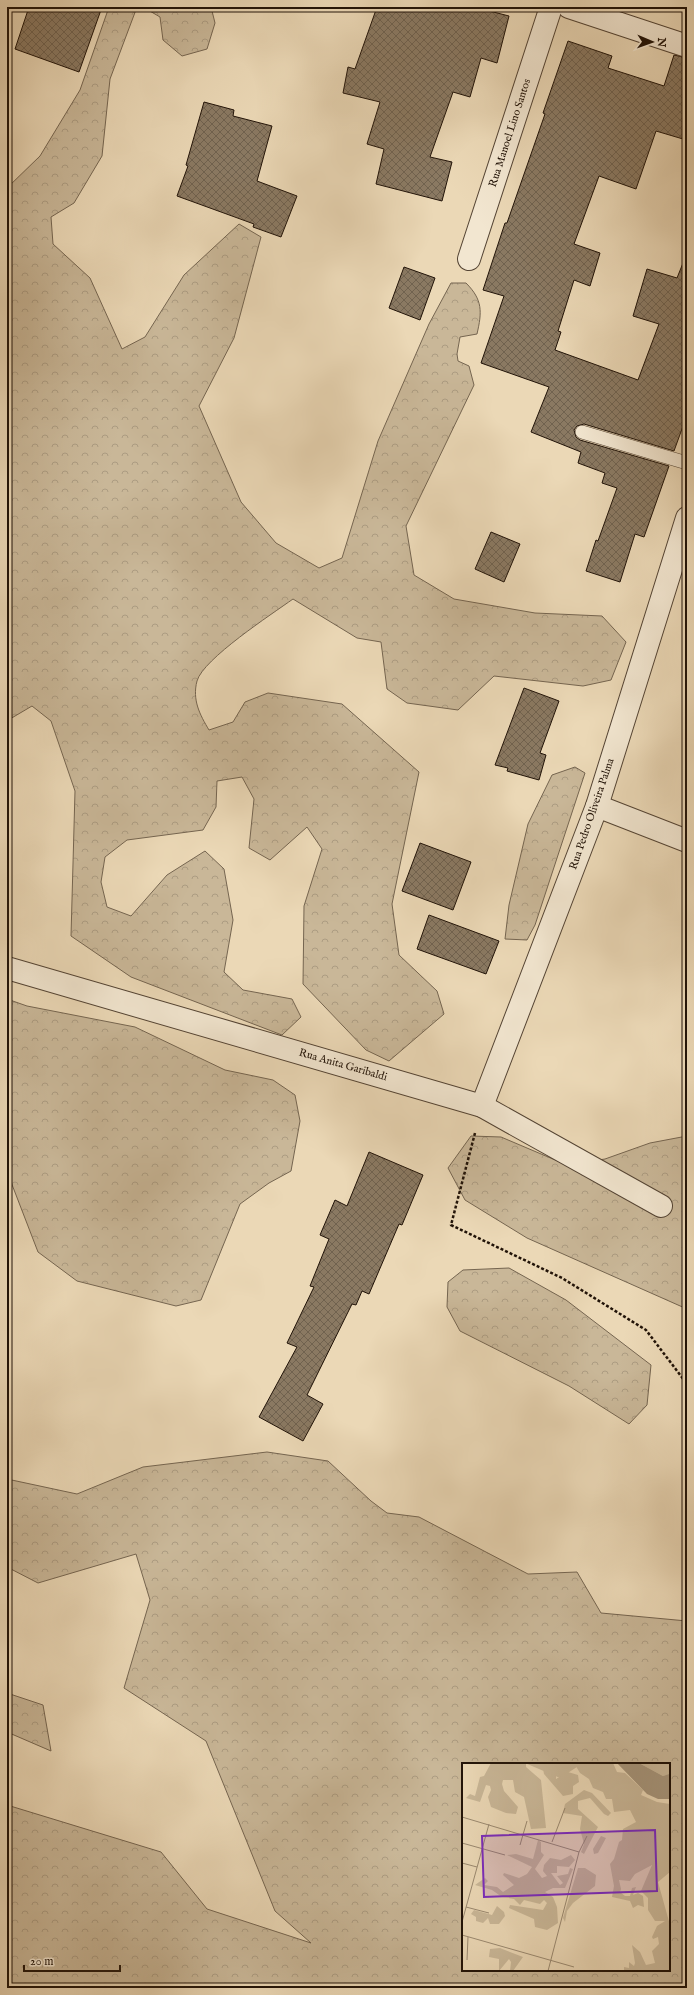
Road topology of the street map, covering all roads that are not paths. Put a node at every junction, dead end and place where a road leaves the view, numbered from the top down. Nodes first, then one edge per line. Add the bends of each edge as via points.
1 (551, 7) edge
2 (569, 7) edge
3 (687, 46) edge
4 (469, 259) dead end
5 (582, 432) dead end
6 (687, 463) edge
7 (687, 518) edge
8 (597, 806) junction
9 (687, 841) edge
10 (7, 968) edge
11 (482, 1106) junction
12 (661, 1206) dead end

1 - 4 street, Rua Manoel Lino Santos
2 - 3 street
5 - 6 lane
7 - 8 street, Rua Pedro Oliveira Palma
8 - 9 street
8 - 11 street, Rua Pedro Oliveira Palma
10 - 11 street, Rua Anita Garibaldi
11 - 12 street, Rua Anita Garibaldi

